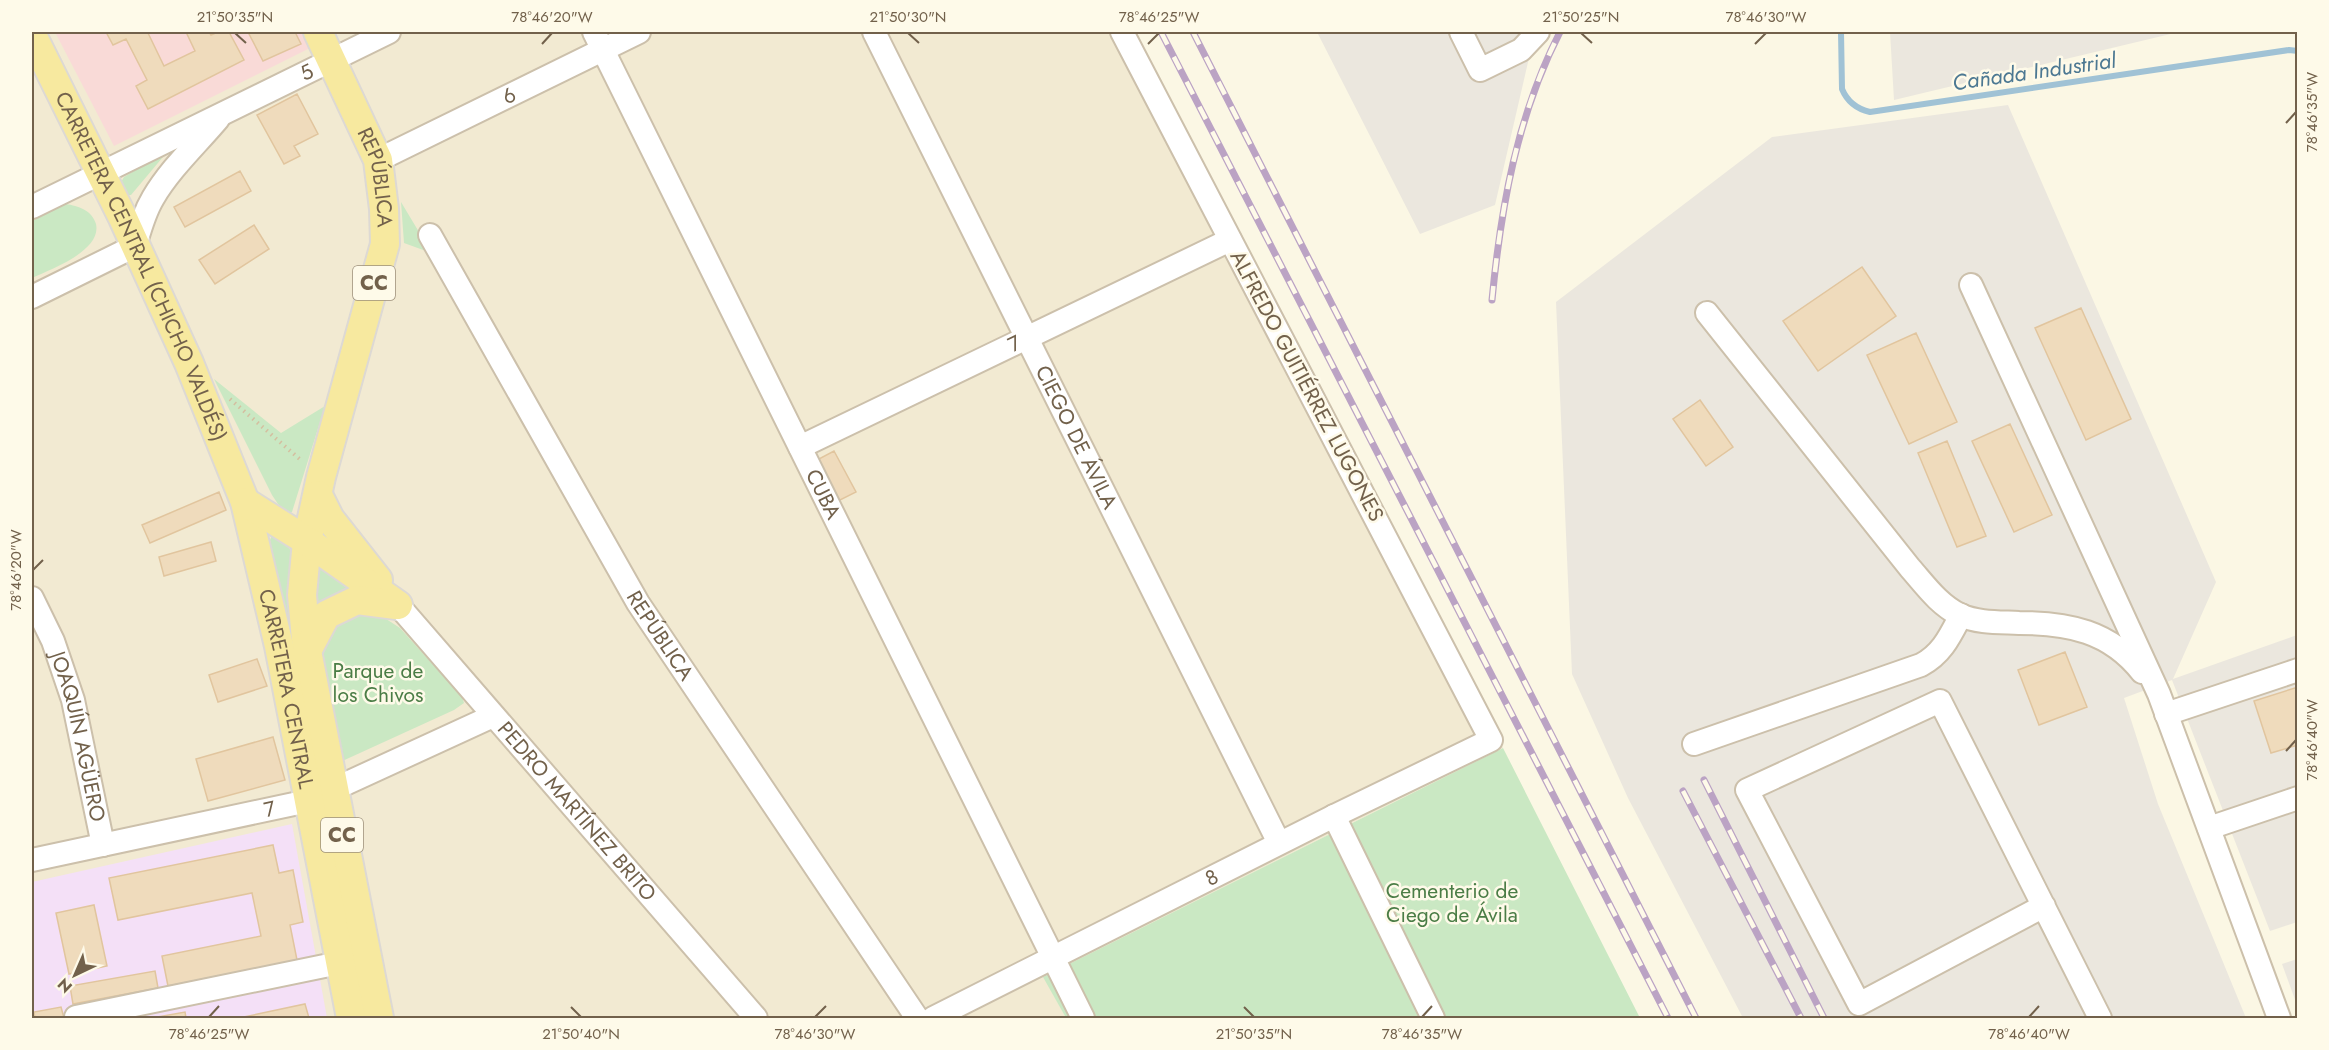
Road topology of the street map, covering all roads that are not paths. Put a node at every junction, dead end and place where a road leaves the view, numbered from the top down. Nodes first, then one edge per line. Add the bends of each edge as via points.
1 (318, 32) edge
2 (389, 32) edge
3 (639, 32) edge
4 (874, 32) edge
5 (1122, 32) edge
6 (1461, 32) edge
7 (1538, 32) edge
8 (32, 35) edge
9 (598, 40) edge
10 (332, 60) junction
11 (223, 113) junction
12 (378, 160) junction
13 (100, 173) junction
14 (32, 207) edge
15 (430, 234) dead end
16 (1230, 240) junction
17 (135, 246) junction
18 (1971, 285) dead end
19 (32, 297) edge
20 (1707, 313) dead end
21 (1026, 339) junction
22 (800, 447) junction
23 (320, 486) junction
24 (245, 502) junction
25 (307, 541) junction
26 (32, 598) edge
27 (398, 605) junction
28 (1961, 615) junction
29 (308, 651) junction
30 (2298, 670) edge
31 (2163, 704) junction
32 (493, 716) junction
33 (1491, 740) joint
34 (1694, 744) dead end
35 (321, 794) junction
36 (2298, 798) edge
37 (1334, 816) junction
38 (2209, 828) junction
39 (1280, 843) junction
40 (103, 845) junction
41 (32, 860) edge
42 (2044, 906) junction
43 (1052, 957) junction
44 (339, 963) junction
45 (76, 1017) dead end
46 (351, 1018) edge
47 (379, 1018) edge
48 (756, 1018) edge
49 (917, 1018) edge
50 (933, 1018) edge
51 (1083, 1018) edge
52 (1433, 1018) edge
53 (2100, 1018) edge
54 (2279, 1018) edge

1 - 10 main road, REPÚBLICA / CC
2 - 10 street, 5
3 - 9 street, 6
4 - 21 street, CIEGO DE ÁVILA
5 - 16 street, ALFREDO GUITIÉRREZ LUGONES
6 - 7 street via 1480,70 1521,50
8 - 13 main road, CARRETERA CENTRAL (CHICHO VALDÉS) / CC
9 - 12 street, 6
9 - 22 street, CUBA
10 - 11 street, 5
10 - 12 main road, REPÚBLICA / CC
11 - 13 street, 5
11 - 17 street, 5 via 153,198
12 - 23 main road, REPÚBLICA / CC via 385,244
13 - 14 street, 5
13 - 17 main road, CARRETERA CENTRAL (CHICHO VALDÉS) / CC
15 - 49 street, REPÚBLICA via 638,603
16 - 21 street, 7
16 - 33 street, ALFREDO GUITIÉRREZ LUGONES
17 - 19 street
17 - 24 main road, CARRETERA CENTRAL (CHICHO VALDÉS) / CC via 189,363
18 - 31 street
20 - 28 street via 1910,568 1940,602
21 - 22 street, 7
21 - 39 street, CIEGO DE ÁVILA
22 - 43 street, CUBA
23 - 25 main road, REPÚBLICA / CC
23 - 27 main road via 330,519
24 - 25 main road
24 - 35 main road, CARRETERA CENTRAL / CC via 279,646
25 - 27 main road
25 - 29 main road, CARRETERA CENTRAL / CC via 302,595
26 - 40 street, JOAQUÍN AGÜERO via 53,641 74,700
27 - 29 main road via 357,600 326,615
27 - 32 street, PEDRO MARTÍNEZ BRITO
28 - 31 street via 1988,622 2046,623 2091,632 2119,648 2135,663
28 - 34 street via 1932,660
29 - 35 main road, CARRETERA CENTRAL / CC
30 - 31 street
31 - 38 street
32 - 35 street, 7
32 - 48 street, PEDRO MARTÍNEZ BRITO
33 - 37 street, 8
35 - 40 street, 7
35 - 44 main road, CARRETERA CENTRAL / CC
35 - 47 main road, CARRETERA CENTRAL / CC
36 - 38 street
37 - 39 street, 8
37 - 52 street
38 - 54 street
39 - 43 street, 8
40 - 41 street, 7
42 - 42 street via 1940,701 1748,790 1859,1004
42 - 53 street
43 - 50 street, 8
43 - 51 street, CUBA
44 - 45 street
44 - 46 main road, CARRETERA CENTRAL / CC

